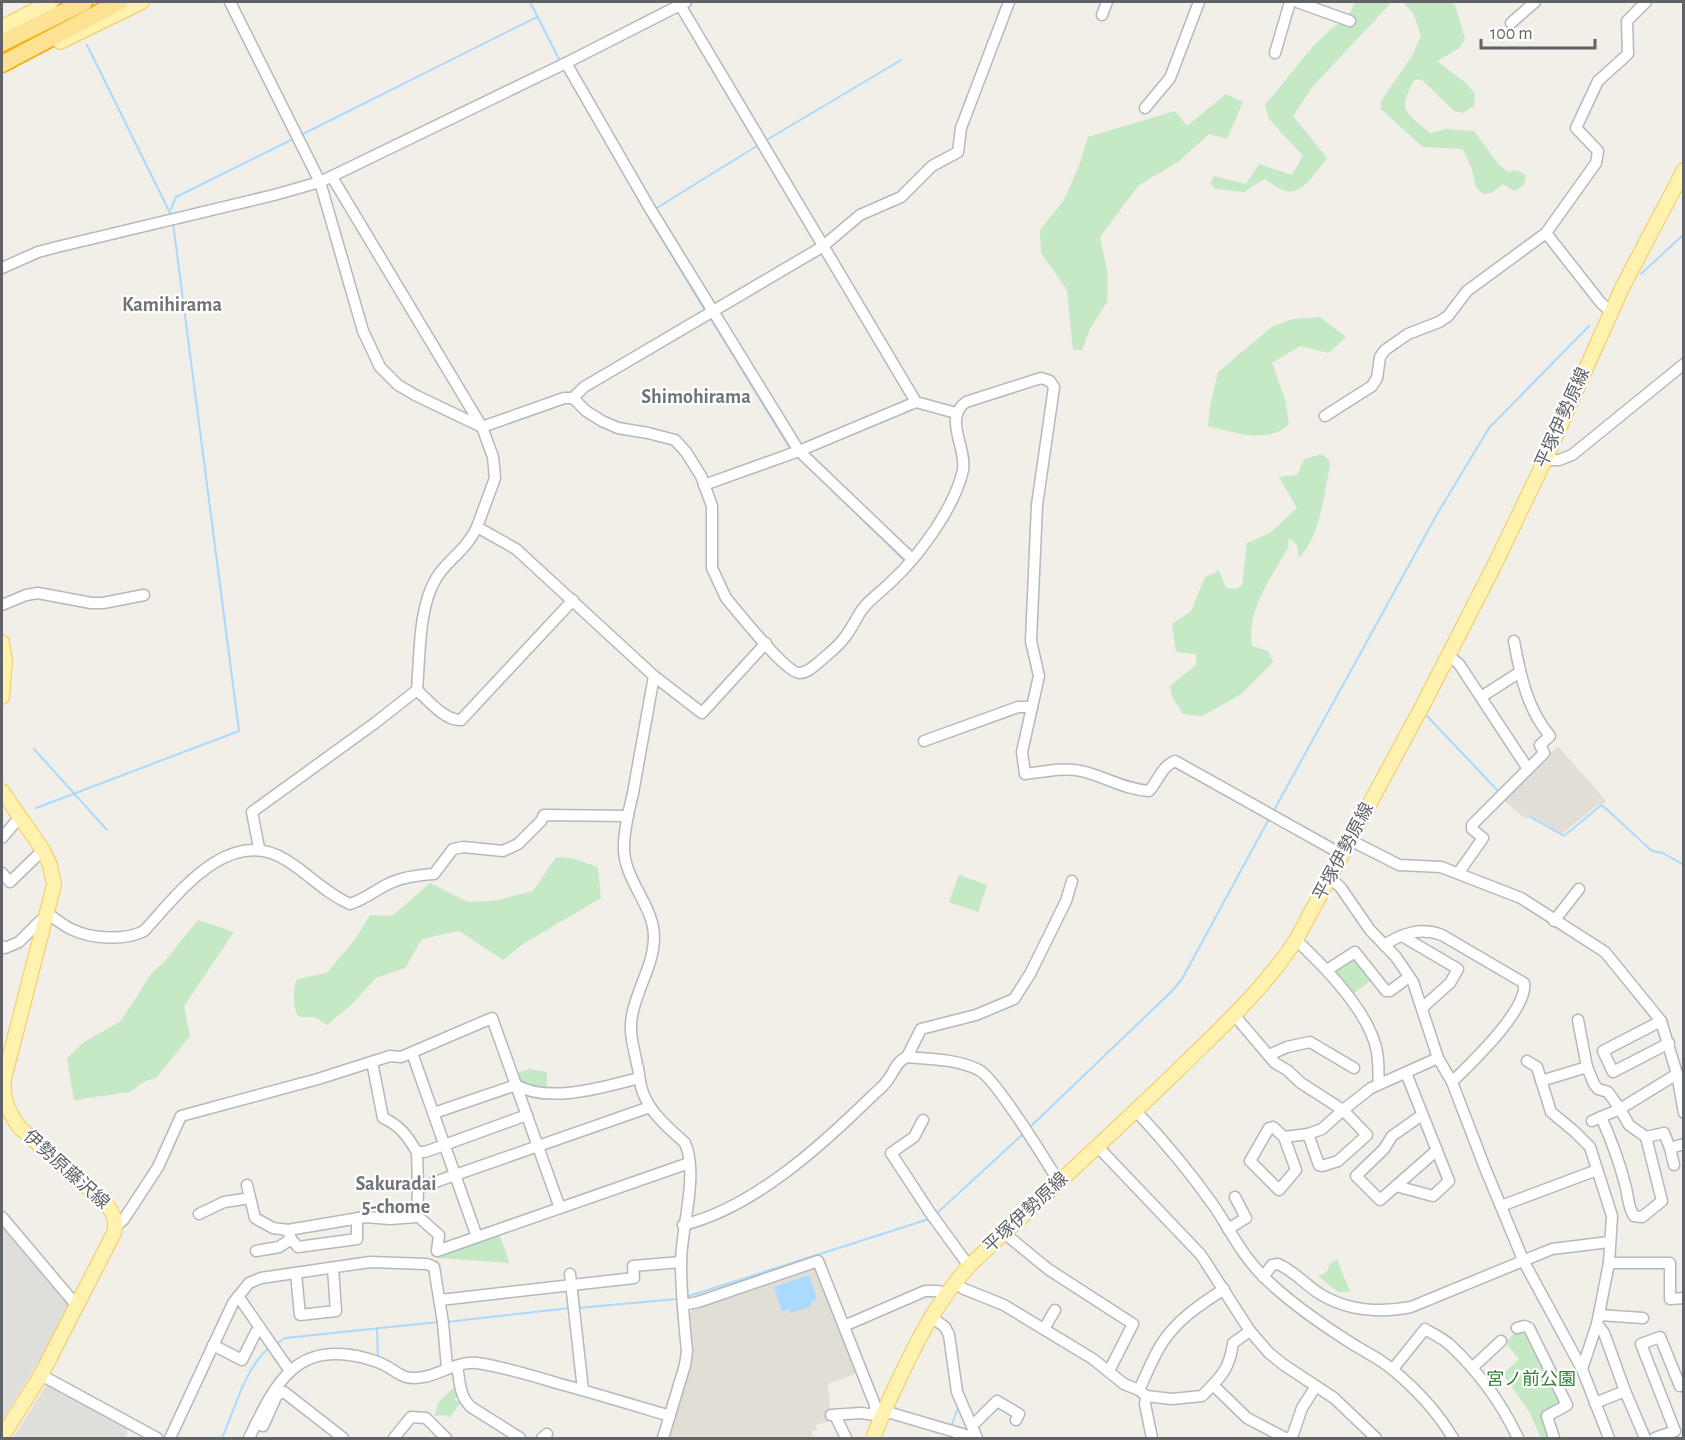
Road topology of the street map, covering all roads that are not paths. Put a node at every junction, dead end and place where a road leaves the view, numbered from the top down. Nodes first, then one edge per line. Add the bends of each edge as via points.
1 (51, 2) edge
2 (71, 2) edge
3 (84, 2) edge
4 (106, 2) edge
5 (119, 2) edge
6 (142, 2) edge
7 (225, 2) edge
8 (232, 2) edge
9 (1009, 2) edge
10 (1107, 2) edge
11 (1199, 2) edge
12 (1290, 2) edge
13 (1298, 2) edge
14 (1535, 2) edge
15 (1646, 2) edge
16 (683, 3) edge
17 (1102, 15) dead end
18 (1350, 21) dead end
19 (241, 22) junction
20 (1511, 23) dead end
21 (2, 27) edge
22 (2, 36) edge
23 (2, 43) edge
24 (1275, 53) dead end
25 (2, 54) edge
26 (566, 63) junction
27 (2, 64) edge
28 (2, 71) edge
29 (1145, 108) dead end
30 (1683, 170) edge
31 (332, 177) junction
32 (320, 182) junction
33 (1546, 233) junction
34 (822, 247) junction
35 (2, 268) edge
36 (1611, 312) junction
37 (714, 313) junction
38 (1683, 364) edge
39 (573, 398) junction
40 (916, 402) junction
41 (956, 413) junction
42 (1325, 416) dead end
43 (482, 427) junction
44 (799, 451) junction
45 (1545, 460) junction
46 (704, 485) junction
47 (477, 527) junction
48 (912, 559) junction
49 (144, 595) dead end
50 (573, 600) junction
51 (2, 605) edge
52 (1514, 641) dead end
53 (2, 642) edge
54 (766, 644) junction
55 (1448, 656) junction
56 (1520, 672) junction
57 (654, 676) junction
58 (417, 690) junction
59 (2, 697) edge
60 (1480, 697) junction
61 (1032, 707) junction
62 (924, 741) dead end
63 (1528, 769) junction
64 (2, 791) edge
65 (628, 816) junction
66 (19, 818) junction
67 (2, 838) edge
68 (1350, 840) junction
69 (259, 848) junction
70 (43, 850) junction
71 (1343, 855) junction
72 (1459, 872) junction
73 (2, 873) edge
74 (1331, 878) junction
75 (1072, 881) dead end
76 (1579, 889) dead end
77 (46, 917) junction
78 (1554, 921) junction
79 (1402, 936) junction
80 (1296, 940) junction
81 (1384, 945) junction
82 (2, 946) edge
83 (1328, 970) junction
84 (1409, 977) junction
85 (1422, 1008) junction
86 (1235, 1016) junction
87 (1578, 1020) dead end
88 (1661, 1020) junction
89 (1669, 1043) junction
90 (7, 1045) edge
91 (412, 1053) junction
92 (1269, 1055) junction
93 (907, 1057) junction
94 (1438, 1058) junction
95 (1527, 1061) dead end
96 (372, 1062) junction
97 (1587, 1067) junction
98 (1406, 1072) junction
99 (1677, 1074) junction
100 (1344, 1076) dead end
101 (639, 1078) junction
102 (1541, 1081) junction
103 (1452, 1082) junction
104 (1378, 1084) junction
105 (516, 1085) junction
106 (1682, 1098) edge
107 (650, 1107) junction
108 (1620, 1108) junction
109 (1343, 1110) junction
110 (1136, 1111) junction
111 (434, 1113) junction
112 (1683, 1113) edge
113 (527, 1115) junction
114 (1422, 1115) junction
115 (923, 1120) dead end
116 (1308, 1134) junction
117 (1284, 1137) junction
118 (1646, 1137) junction
119 (445, 1144) junction
120 (1683, 1144) edge
121 (538, 1146) junction
122 (1098, 1147) junction
123 (1670, 1148) junction
124 (1437, 1150) junction
125 (417, 1152) junction
126 (689, 1163) junction
127 (1674, 1165) dead end
128 (1598, 1170) junction
129 (456, 1175) junction
130 (1059, 1182) junction
131 (247, 1185) dead end
132 (1396, 1186) junction
133 (418, 1188) junction
134 (1235, 1197) dead end
135 (250, 1198) junction
136 (1501, 1206) junction
137 (560, 1208) junction
138 (1630, 1211) junction
139 (199, 1214) dead end
140 (1612, 1216) junction
141 (2, 1217) edge
142 (357, 1218) junction
143 (422, 1220) dead end
144 (683, 1225) junction
145 (116, 1226) junction
146 (1228, 1229) junction
147 (1004, 1233) junction
148 (289, 1234) junction
149 (477, 1237) junction
150 (1609, 1242) junction
151 (256, 1251) dead end
152 (437, 1251) junction
153 (681, 1262) junction
154 (1524, 1262) junction
155 (1609, 1263) junction
156 (969, 1266) junction
157 (434, 1267) junction
158 (333, 1268) junction
159 (296, 1274) junction
160 (1263, 1277) junction
161 (571, 1279) junction
162 (954, 1283) junction
163 (1224, 1289) junction
164 (238, 1296) junction
165 (945, 1296) junction
166 (1683, 1298) edge
167 (440, 1300) junction
168 (683, 1305) junction
169 (77, 1306) junction
170 (1055, 1310) dead end
171 (930, 1316) junction
172 (1643, 1318) dead end
173 (1598, 1320) junction
174 (844, 1326) junction
175 (260, 1328) junction
176 (1517, 1328) dead end
177 (1044, 1329) junction
178 (1250, 1331) junction
179 (1501, 1341) dead end
180 (213, 1345) junction
181 (452, 1367) junction
182 (1472, 1368) junction
183 (1393, 1369) junction
184 (1582, 1369) junction
185 (290, 1371) junction
186 (1109, 1371) junction
187 (41, 1375) junction
188 (1213, 1385) junction
189 (1316, 1386) junction
190 (1682, 1389) edge
191 (583, 1390) junction
192 (1625, 1391) junction
193 (1143, 1393) junction
194 (1595, 1403) junction
195 (880, 1414) junction
196 (1019, 1415) dead end
197 (669, 1416) junction
198 (256, 1424) junction
199 (972, 1426) junction
200 (2, 1437) edge
201 (441, 1437) edge
202 (157, 1438) edge
203 (170, 1438) edge
204 (249, 1438) edge
205 (343, 1438) edge
206 (394, 1438) edge
207 (520, 1438) edge
208 (663, 1438) edge
209 (846, 1438) edge
210 (873, 1438) edge
211 (977, 1438) edge
212 (1152, 1438) edge
213 (1290, 1438) edge
214 (1376, 1438) edge
215 (1453, 1438) edge
216 (1518, 1438) edge
217 (1554, 1438) edge
218 (1609, 1438) edge
219 (1645, 1438) edge
220 (1654, 1438) edge

1 - 21 main road
2 - 22 highway
3 - 23 highway
4 - 25 highway
5 - 27 highway
6 - 28 main road
7 - 19 street
8 - 19 street
9 - 34 street via 961,128 957,152 932,166 901,197 860,215
10 - 17 street
11 - 29 street via 1170,78
12 - 24 street
13 - 18 street
14 - 20 street
15 - 33 street via 1628,21 1628,54 1598,81 1576,128 1598,151 1596,163
16 - 26 street
16 - 34 street
19 - 32 street
26 - 31 street
26 - 37 street
30 - 36 main road, 平塚伊勢原線
31 - 32 street
31 - 43 street
32 - 35 street via 38,252
32 - 43 street via 363,331 380,367 415,395
33 - 36 street
33 - 42 street via 1467,291 1448,316 1408,334 1385,350 1372,386
34 - 37 street
34 - 40 street
36 - 45 main road, 平塚伊勢原線
37 - 39 street via 584,387
37 - 44 street
38 - 45 street via 1572,455
39 - 43 street
39 - 46 street via 586,411 618,428 675,440
40 - 41 street
40 - 44 street
41 - 48 street via 963,469 944,517
41 - 61 street via 966,402 1041,378 1054,387 1037,505 1031,640 1039,676
43 - 47 street via 493,457 495,478
44 - 46 street
44 - 48 street
45 - 55 main road, 平塚伊勢原線
46 - 54 street via 712,506 711,555 716,577 726,598
47 - 50 street via 516,549
47 - 58 street via 463,550 437,577 432,590 424,613
48 - 54 street via 862,609 834,650 811,669 795,672
49 - 51 street via 91,603 38,593
50 - 57 street
50 - 58 street via 461,720 441,712
52 - 56 street
53 - 59 main road
54 - 57 street via 702,713
55 - 60 street via 1459,664
55 - 68 main road, 平塚伊勢原線
56 - 60 street
56 - 63 street via 1539,723 1550,736 1540,745 1544,753
57 - 65 street
58 - 69 street via 252,812
60 - 63 street
61 - 62 street via 1018,707
61 - 71 street via 1022,752 1025,774 1081,771 1149,791 1175,760
63 - 72 street via 1472,825 1483,838
64 - 66 main road, 伊勢原藤沢線
65 - 69 street via 544,815 511,848 453,849 434,874 403,878 350,904 331,896 285,859
65 - 101 street via 624,851 654,933 653,953 630,1024
66 - 67 street
66 - 70 main road, 伊勢原藤沢線
68 - 71 main road, 平塚伊勢原線
68 - 72 street via 1399,865
69 - 77 street via 207,866 144,931 134,936 86,935
70 - 73 street via 10,882
70 - 77 main road, 伊勢原藤沢線 via 54,885
71 - 74 main road, 平塚伊勢原線
72 - 78 street via 1521,898
74 - 80 main road, 平塚伊勢原線
74 - 81 street
75 - 93 street via 1066,901 1014,999 976,1015 921,1029
76 - 78 street
77 - 82 street via 13,945
77 - 90 main road, 伊勢原藤沢線
78 - 88 street via 1605,952
79 - 81 street
79 - 85 street via 1458,969 1450,983
79 - 103 street via 1418,930 1442,935 1524,983 1525,990 1495,1039
80 - 83 street
80 - 86 main road, 平塚伊勢原線
81 - 84 street
83 - 84 street via 1355,952 1386,991
83 - 104 street via 1368,1027 1377,1050
84 - 85 street
85 - 94 street
86 - 92 street
86 - 110 main road, 平塚伊勢原線
87 - 97 street
88 - 89 street
88 - 89 street via 1604,1051 1613,1072
89 - 99 street
90 - 145 main road, 伊勢原藤沢線 via 4,1099 12,1118 106,1204
91 - 96 street
91 - 105 street via 492,1018
91 - 111 street
92 - 100 street via 1310,1042 1352,1067
92 - 109 street via 1301,1083
93 - 130 street via 946,1060 981,1071
93 - 144 street via 900,1059 888,1080 852,1116 778,1178 724,1211
94 - 98 street
94 - 103 street
95 - 102 street via 1537,1067
96 - 125 street via 383,1118 405,1133
96 - 145 street via 181,1116 158,1167
97 - 102 street
97 - 108 street via 1598,1089 1608,1092
98 - 104 street
98 - 114 street
99 - 106 street
99 - 108 street
101 - 105 street via 570,1093 525,1090
101 - 107 street
102 - 128 street via 1551,1112 1590,1147
103 - 136 street
104 - 109 street
105 - 111 street
105 - 113 street
106 - 112 street
107 - 121 street
107 - 126 street via 685,1143
108 - 118 street via 1629,1125
108 - 138 street via 1597,1119 1616,1152
109 - 116 street via 1322,1129
109 - 116 street via 1367,1135 1338,1161 1319,1165
110 - 122 main road, 平塚伊勢原線
110 - 146 street via 1179,1159
111 - 119 street
113 - 119 street
113 - 121 street
114 - 124 street
114 - 132 street via 1392,1137 1356,1176 1380,1200
115 - 156 street via 914,1137 891,1153
116 - 117 street
117 - 117 street via 1269,1128 1250,1161 1279,1190 1296,1170
118 - 123 street via 1664,1133
118 - 138 street via 1662,1200 1642,1217
119 - 125 street
119 - 129 street
120 - 123 street
121 - 129 street
121 - 137 street
122 - 130 main road, 平塚伊勢原線
122 - 163 street via 1201,1255
123 - 127 street
124 - 132 street
124 - 132 street via 1449,1181 1433,1196
125 - 133 street
126 - 137 street
126 - 144 street via 689,1198
128 - 136 street
128 - 140 street
129 - 133 street
129 - 149 street
130 - 147 main road, 平塚伊勢原線
131 - 135 street
133 - 142 street via 417,1218
134 - 146 street via 1248,1216
135 - 139 street via 224,1203
135 - 148 street via 255,1218
136 - 154 street
137 - 149 street
138 - 140 street
140 - 150 street
141 - 169 street
142 - 148 street
142 - 148 street via 357,1239 298,1247
143 - 152 street via 440,1234
144 - 153 street
145 - 169 main road, 伊勢原藤沢線
146 - 160 street
147 - 156 main road, 平塚伊勢原線
147 - 186 street via 1048,1269 1132,1324
148 - 151 street via 279,1247
149 - 152 street
150 - 154 street via 1552,1249
150 - 155 street
152 - 157 street
153 - 161 street via 633,1266 634,1278
153 - 168 street
154 - 160 street via 1411,1308 1389,1311 1347,1306 1321,1294 1278,1264 1272,1265
154 - 184 street
155 - 166 street via 1670,1263 1670,1299
155 - 173 street
156 - 162 main road, 平塚伊勢原線
157 - 158 street via 370,1262
157 - 167 street
158 - 159 street
158 - 159 street via 336,1311 300,1315
159 - 164 street via 261,1278 249,1283
160 - 183 street via 1348,1341
161 - 167 street
161 - 191 street
162 - 165 main road, 平塚伊勢原線
162 - 177 street via 1004,1305
163 - 178 street
163 - 193 street via 1172,1329 1160,1347
164 - 175 street
164 - 180 street
165 - 171 main road, 平塚伊勢原線
165 - 174 street via 939,1291 926,1291
167 - 181 street
168 - 174 street via 818,1261
168 - 197 street via 687,1351
169 - 187 main road, 伊勢原藤沢線
170 - 177 street
171 - 195 main road, 平塚伊勢原線
171 - 199 street via 947,1330 957,1392
172 - 173 street
173 - 184 street
173 - 192 street
174 - 195 street
175 - 180 street via 242,1359
175 - 185 street
176 - 217 street via 1529,1328 1567,1404 1547,1416
177 - 186 street
178 - 188 street via 1233,1343 1231,1360
178 - 189 street via 1269,1353
179 - 182 street
180 - 203 street
181 - 185 street via 432,1375 406,1377 381,1363 336,1354 309,1359
181 - 191 street via 474,1362
181 - 207 street via 465,1401
182 - 183 street via 1448,1343 1425,1329
182 - 216 street
183 - 215 street
184 - 194 street
185 - 198 street via 274,1389
186 - 193 street
187 - 200 main road, 伊勢原藤沢線
187 - 202 street
188 - 193 street via 1202,1396 1172,1399
188 - 213 street via 1247,1418
189 - 213 street
189 - 214 street
190 - 220 street via 1660,1337 1641,1344 1676,1431
191 - 197 street
192 - 194 street
192 - 219 street
193 - 212 street
194 - 218 street
195 - 209 street via 833,1415
195 - 210 main road, 平塚伊勢原線
195 - 211 street
196 - 199 street via 997,1401
197 - 208 street
198 - 204 street
198 - 205 street via 263,1426 277,1395 284,1392
199 - 211 street
201 - 206 street via 426,1418 411,1417

